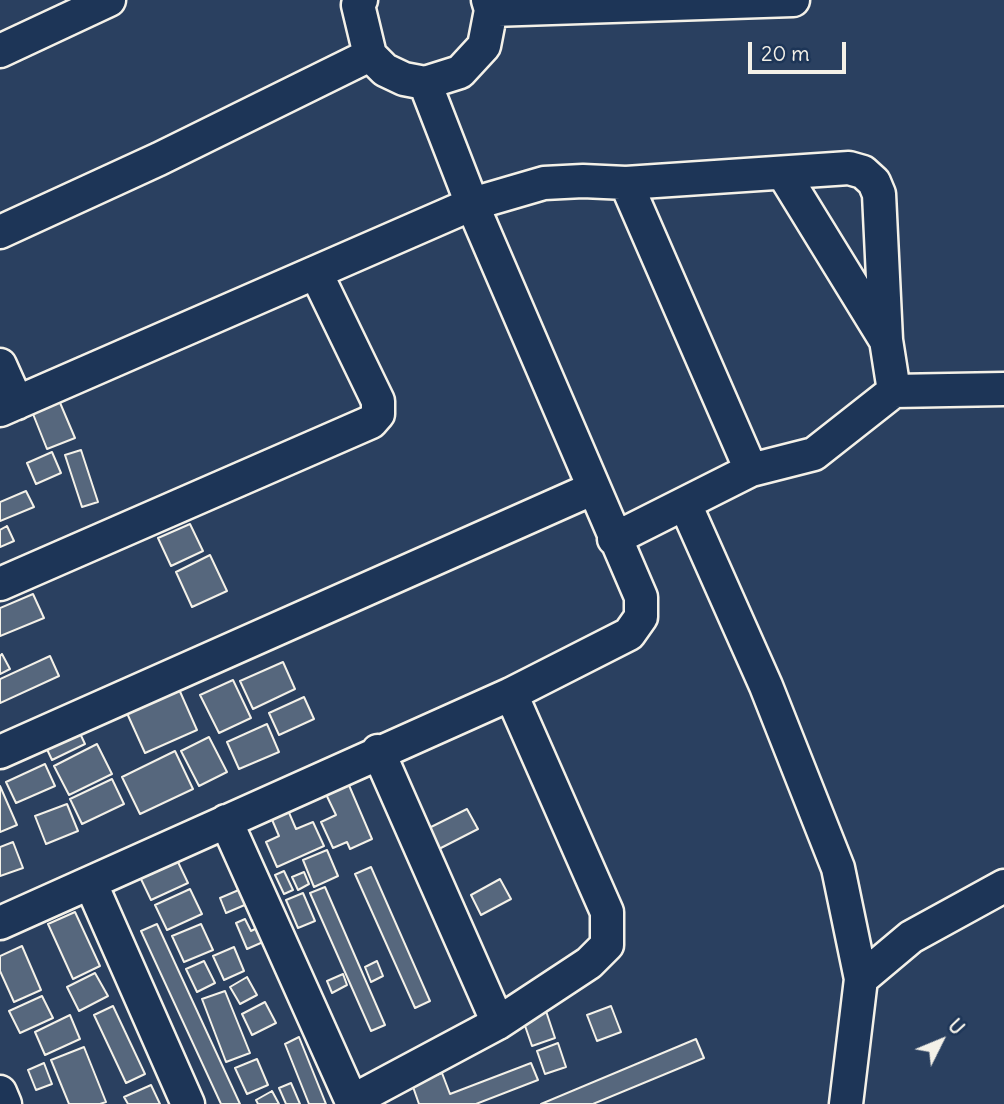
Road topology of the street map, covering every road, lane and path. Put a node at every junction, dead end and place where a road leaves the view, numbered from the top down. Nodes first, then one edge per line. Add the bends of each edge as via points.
1 (109, 0) edge
2 (361, 0) edge
3 (793, 0) edge
4 (489, 5) edge
5 (0, 51) edge
6 (370, 55) junction
7 (425, 83) junction
8 (783, 173) junction
9 (626, 183) junction
10 (472, 204) junction
11 (0, 232) edge
12 (316, 273) junction
13 (886, 340) junction
14 (0, 365) edge
15 (1004, 389) edge
16 (894, 391) junction
17 (8, 406) edge
18 (751, 470) junction
19 (594, 488) junction
20 (685, 504) junction
21 (614, 539) junction
22 (0, 584) edge
23 (510, 694) junction
24 (379, 751) junction
25 (0, 752) edge
26 (226, 821) junction
27 (91, 884) junction
28 (1004, 886) edge
29 (0, 923) edge
30 (861, 979) junction
31 (498, 1023) junction
32 (0, 1092) edge
33 (353, 1102) edge
34 (5, 1104) edge
35 (188, 1104) edge
36 (846, 1104) edge

1 - 5 street
2 - 6 street via 358,5
3 - 4 street
4 - 7 street via 484,46 460,72
6 - 7 street via 385,70
6 - 11 street
7 - 10 street
8 - 9 street
8 - 13 street
8 - 13 street via 849,169 863,172 874,182 879,194
9 - 10 street via 544,184
9 - 18 street
10 - 12 street
10 - 19 street
12 - 17 street
12 - 22 street via 378,401 378,414 372,422
13 - 16 street
14 - 17 street
15 - 16 street
16 - 18 street via 814,454
18 - 20 street
19 - 21 street
19 - 25 street
20 - 21 street
20 - 30 street via 766,686 838,868
21 - 23 street via 641,597 641,617 629,634
23 - 24 street
23 - 31 street via 607,912 609,929 601,953
24 - 26 street
24 - 31 street
26 - 27 street
26 - 33 street
27 - 29 street
27 - 35 street
28 - 30 street via 911,937
30 - 36 street
31 - 33 street
32 - 34 street

